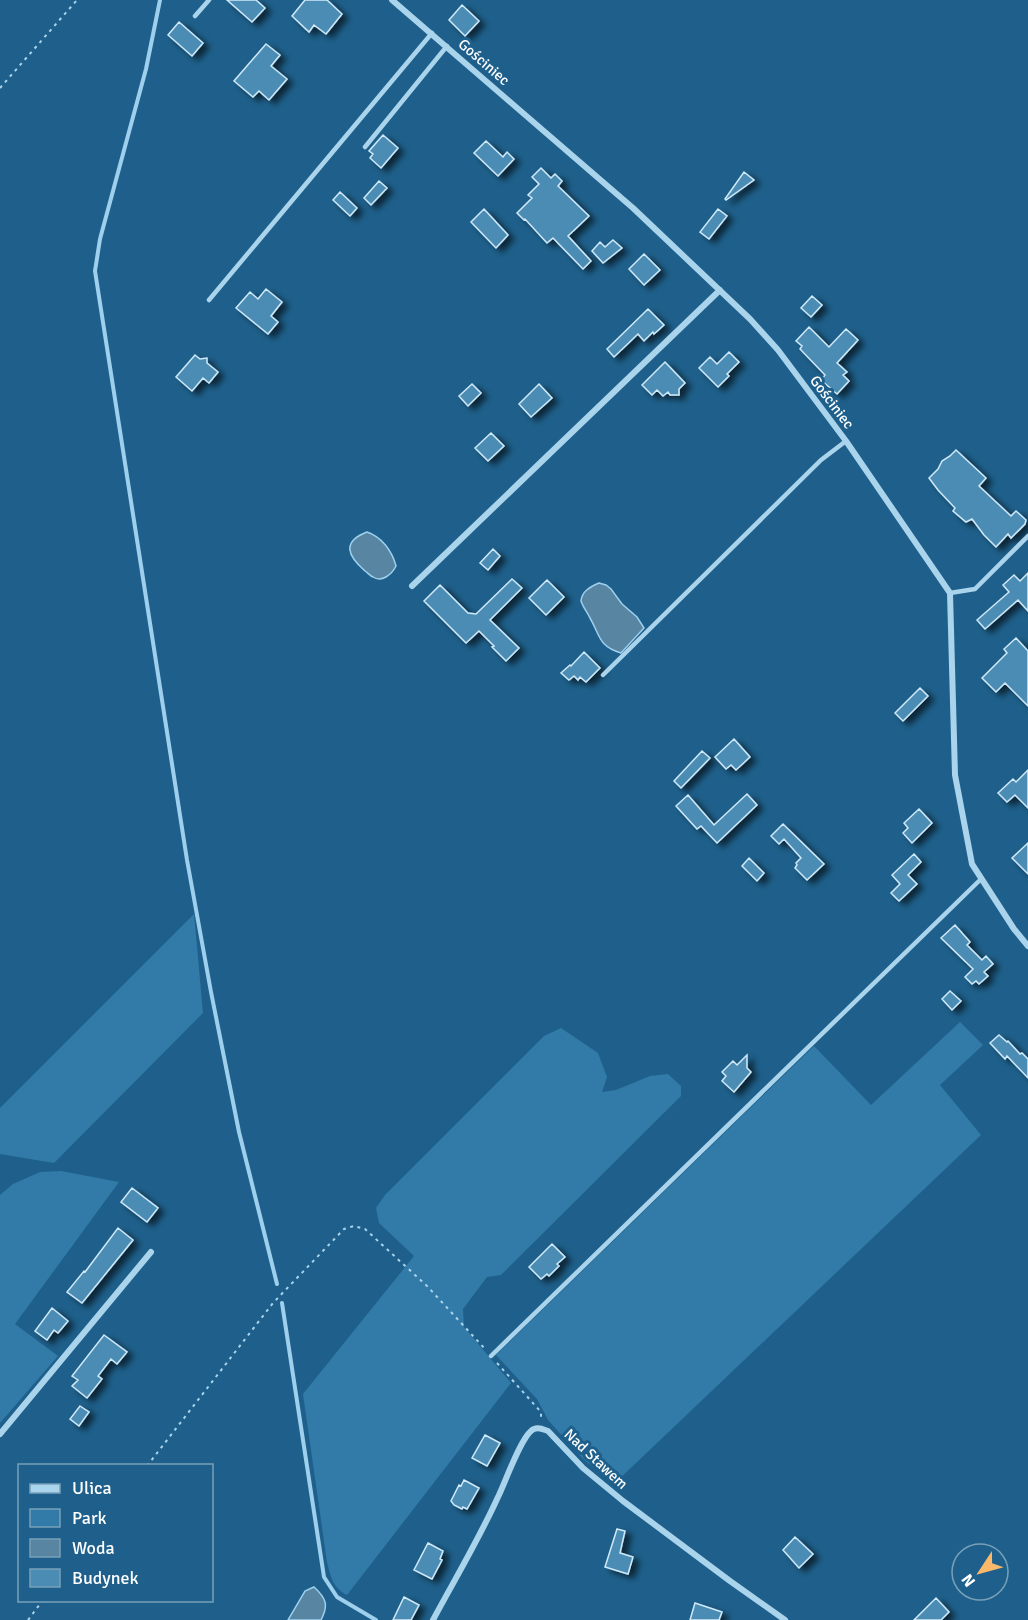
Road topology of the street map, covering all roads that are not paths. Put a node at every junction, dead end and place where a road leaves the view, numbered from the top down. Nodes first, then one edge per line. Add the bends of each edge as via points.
1 (209, 0) edge
2 (392, 0) edge
3 (195, 16) dead end
4 (432, 33) junction
5 (447, 46) junction
6 (365, 147) dead end
7 (720, 290) junction
8 (209, 300) dead end
9 (846, 441) junction
10 (1028, 537) edge
11 (412, 586) dead end
12 (950, 593) junction
13 (603, 675) dead end
14 (981, 879) junction
15 (1028, 946) edge
16 (151, 1252) dead end
17 (491, 1356) dead end
18 (0, 1434) edge
19 (433, 1620) edge
20 (785, 1620) edge

1 - 3 lane
2 - 4 street, Gościniec
4 - 5 street, Gościniec
4 - 8 lane
5 - 6 lane
5 - 7 street, Gościniec via 633,208
7 - 9 street, Gościniec via 778,350
7 - 11 street
9 - 12 street, Gościniec
9 - 13 lane via 821,460
10 - 12 lane via 975,589
12 - 14 street via 955,775 972,864
14 - 15 street
14 - 17 lane
16 - 18 street
19 - 20 street, Nad Stawem via 498,1499 518,1452 536,1428 548,1431 583,1468 623,1501

